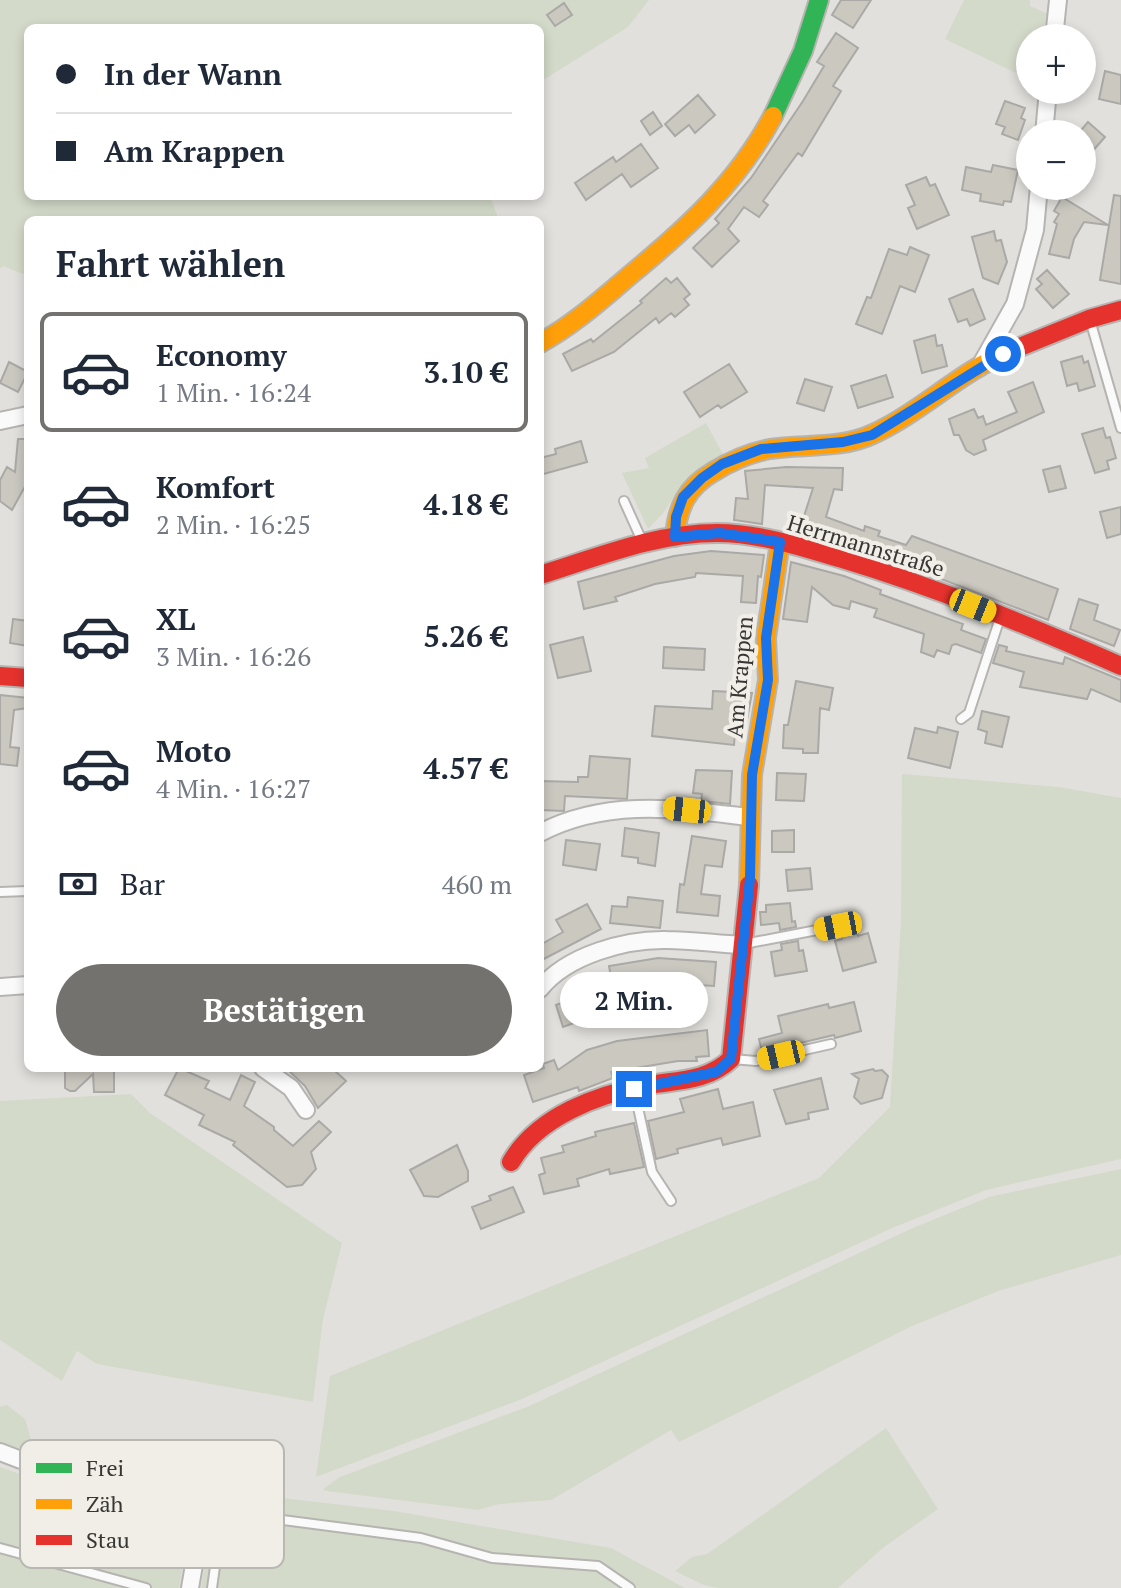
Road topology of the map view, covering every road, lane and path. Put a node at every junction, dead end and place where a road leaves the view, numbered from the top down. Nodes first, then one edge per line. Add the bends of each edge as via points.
1 (819, 0) edge
2 (1058, 0) edge
3 (1055, 24) edge
4 (1038, 200) edge
5 (1121, 310) edge
6 (1089, 319) junction
7 (544, 341) edge
8 (978, 370) junction
9 (24, 416) edge
10 (0, 421) edge
11 (1121, 428) edge
12 (624, 501) dead end
13 (675, 537) junction
14 (780, 542) junction
15 (643, 544) junction
16 (544, 574) edge
17 (1000, 617) junction
18 (1121, 666) edge
19 (0, 676) edge
20 (24, 678) edge
21 (961, 719) dead end
22 (749, 817) junction
23 (544, 832) edge
24 (24, 891) edge
25 (0, 892) edge
26 (838, 926) dead end
27 (743, 945) junction
28 (24, 985) edge
29 (544, 985) edge
30 (0, 987) edge
31 (831, 1044) dead end
32 (731, 1059) junction
33 (269, 1072) edge
34 (634, 1089) junction
35 (306, 1110) dead end
36 (511, 1162) dead end
37 (671, 1201) dead end
38 (0, 1452) edge
39 (20, 1460) edge
40 (284, 1520) edge
41 (0, 1548) edge
42 (20, 1553) edge
43 (73, 1568) edge
44 (193, 1568) edge
45 (215, 1568) edge
46 (146, 1588) edge
47 (190, 1588) edge
48 (212, 1588) edge
49 (630, 1588) edge

1 - 7 street via 800,64 759,140 723,190 666,246 574,323
2 - 3 street
4 - 8 street via 1015,304
5 - 6 street
6 - 8 street via 1013,349
6 - 11 lane
8 - 13 street via 872,435 761,449 722,464 683,497
9 - 10 street
12 - 15 lane
13 - 14 street, Herrmannstraße via 720,533
13 - 15 street, Herrmannstraße
14 - 17 street, Herrmannstraße via 917,584
14 - 22 street, Am Krappen
15 - 16 street, Herrmannstraße
17 - 18 street, Herrmannstraße
17 - 21 lane via 969,713
19 - 20 street
22 - 23 street via 629,808 602,811
22 - 27 street, Am Krappen
24 - 25 lane
26 - 27 lane
27 - 29 street via 638,942 577,962
27 - 32 street, Am Krappen
28 - 30 street
31 - 32 lane via 756,1061
32 - 34 street via 716,1072
33 - 35 street via 291,1088
34 - 36 street via 556,1119 517,1147
34 - 37 lane via 652,1172
38 - 39 street
40 - 49 lane via 421,1538 492,1558 598,1566
41 - 42 lane
43 - 46 lane
44 - 47 street
45 - 48 lane

